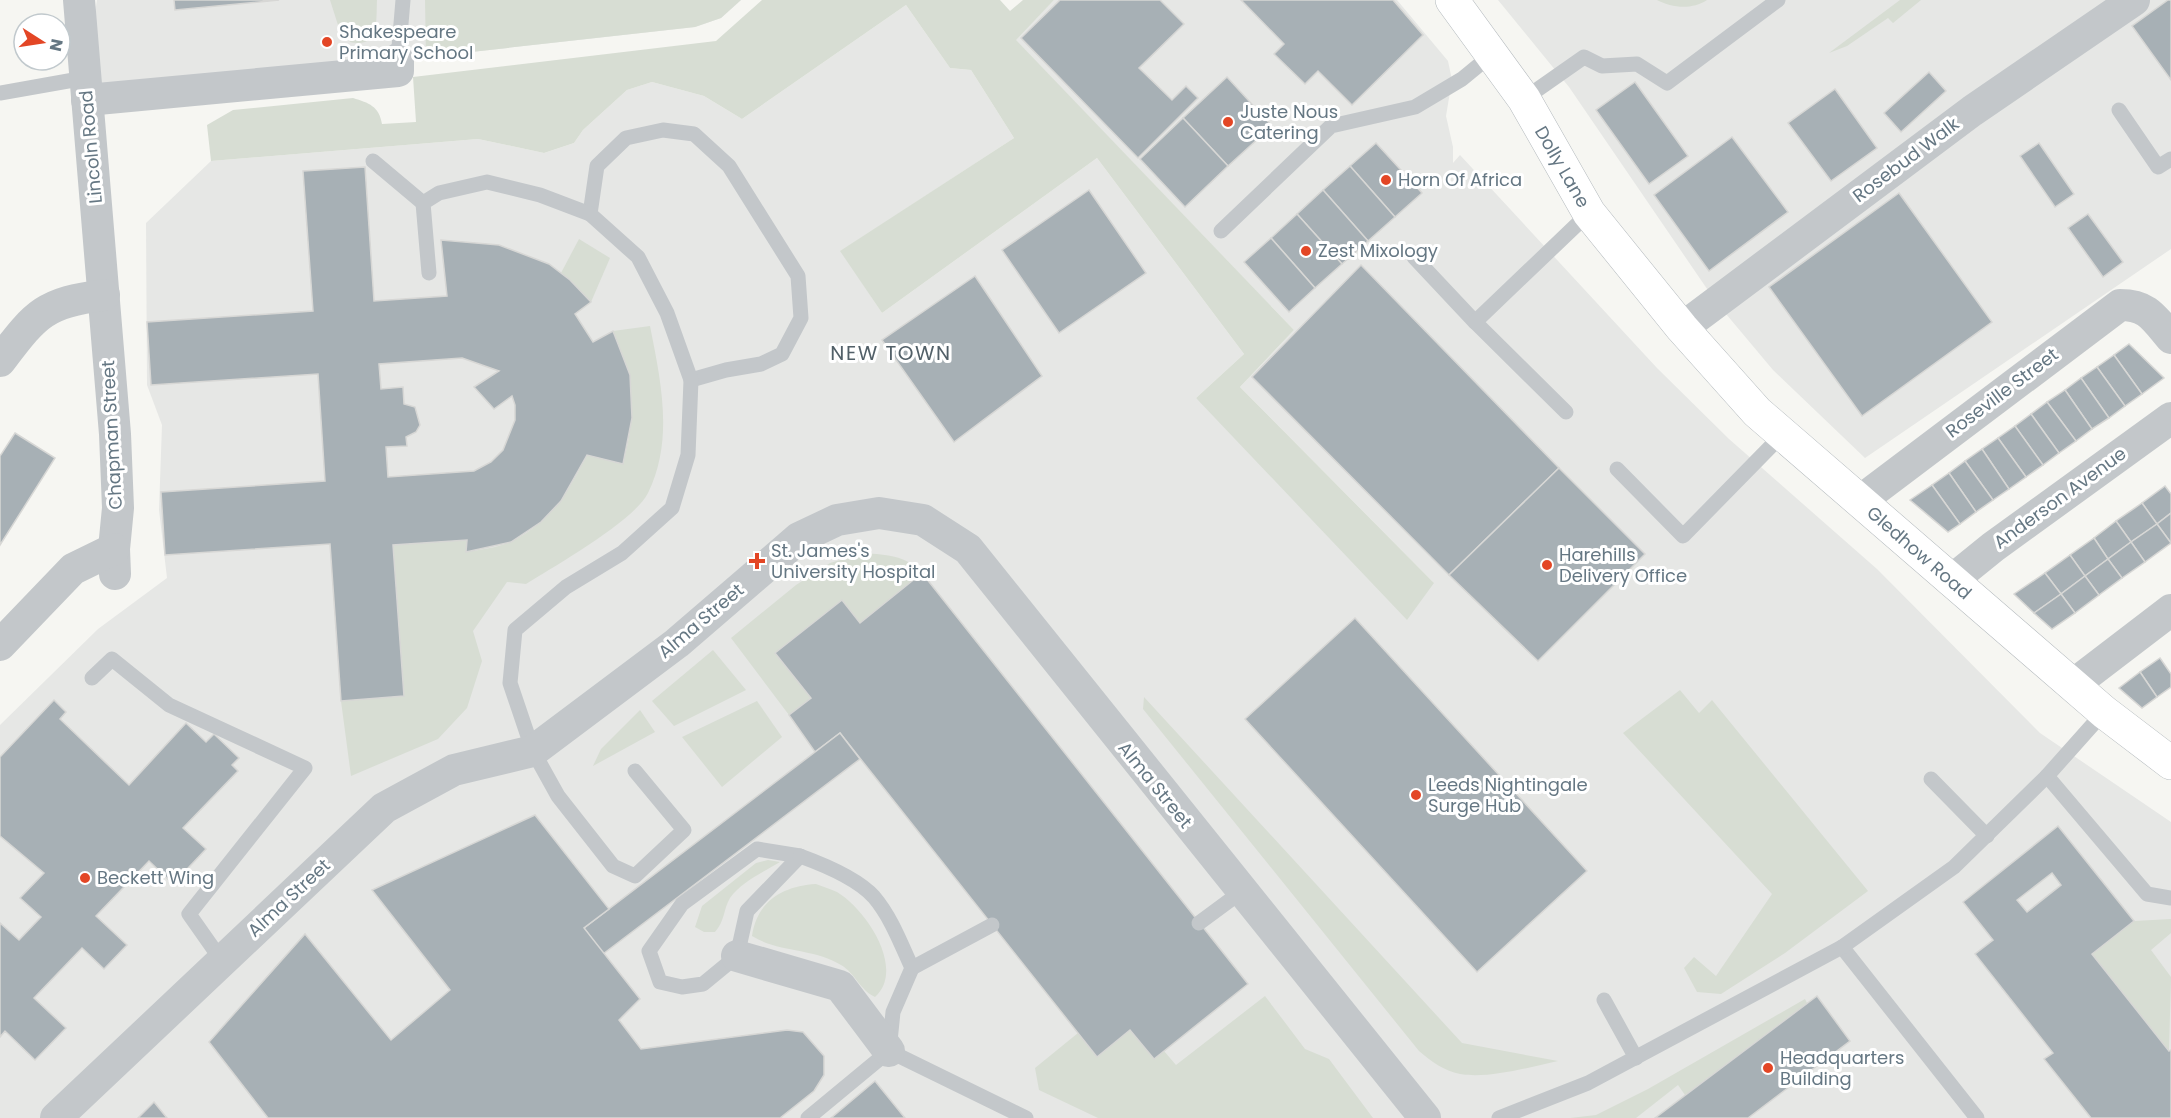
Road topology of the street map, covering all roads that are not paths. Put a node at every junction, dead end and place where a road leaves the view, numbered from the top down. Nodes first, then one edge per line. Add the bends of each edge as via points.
1 (79, 0) edge
2 (403, 0) edge
3 (1452, 0) edge
4 (1778, 0) edge
5 (2134, 0) edge
6 (1490, 56) junction
7 (403, 67) joint
8 (86, 89) junction
9 (0, 93) edge
10 (1524, 99) junction
11 (2119, 110) dead end
12 (2171, 159) edge
13 (373, 161) dead end
14 (423, 203) junction
15 (1588, 213) junction
16 (590, 214) junction
17 (1221, 231) dead end
18 (1414, 257) dead end
19 (429, 273) dead end
20 (104, 295) junction
21 (1475, 322) junction
22 (1682, 328) junction
23 (2171, 338) edge
24 (0, 361) edge
25 (691, 380) junction
26 (1566, 412) dead end
27 (2171, 418) edge
28 (1783, 434) junction
29 (1617, 469) dead end
30 (1860, 501) junction
31 (1951, 581) junction
32 (2171, 610) edge
33 (0, 645) edge
34 (92, 678) dead end
35 (2073, 685) junction
36 (2104, 712) junction
37 (533, 751) junction
38 (2171, 763) edge
39 (634, 771) dead end
40 (2047, 776) junction
41 (1931, 779) dead end
42 (1987, 836) junction
43 (800, 856) junction
44 (1241, 892) junction
45 (2171, 898) edge
46 (1199, 922) dead end
47 (992, 925) dead end
48 (1842, 947) junction
49 (737, 956) junction
50 (222, 961) junction
51 (912, 968) junction
52 (1604, 1000) dead end
53 (889, 1051) junction
54 (1636, 1058) junction
55 (56, 1118) edge
56 (808, 1118) edge
57 (1026, 1118) edge
58 (1425, 1118) edge
59 (1499, 1118) edge
60 (1977, 1118) edge

1 - 8 street, Lincoln Road
2 - 7 lane
3 - 6 street, Dolly Lane
4 - 10 lane via 1667,83 1637,64 1602,66 1584,57
5 - 22 street, Rosebud Walk via 1972,111
6 - 10 street, Dolly Lane
6 - 17 lane via 1462,79 1415,107 1331,126
7 - 8 street
8 - 9 lane
8 - 20 street, Lincoln Road
10 - 15 street, Dolly Lane
11 - 12 lane via 2158,167
13 - 14 lane
14 - 16 lane via 439,193 487,182 540,195
14 - 19 lane
15 - 21 lane
15 - 22 street, Dolly Lane
16 - 25 lane via 638,257 668,313
16 - 25 lane via 597,166 626,138 663,130 694,134 729,166 798,276 801,318 782,354 761,364
18 - 21 lane
20 - 24 street via 52,306 31,320
20 - 33 street, Chapman Street via 116,434 118,508 114,562 73,569
21 - 26 lane
22 - 28 street, Gledhow Road via 1757,412
23 - 30 street, Roseville Street via 2149,312 2135,305 2120,305
25 - 37 lane via 688,455 672,508 622,553 566,587 515,630 510,683
27 - 31 street, Anderson Avenue
28 - 29 lane via 1683,536
28 - 30 street, Gledhow Road
30 - 31 street, Gledhow Road
31 - 35 street, Gledhow Road
32 - 35 street
34 - 50 lane via 112,659 169,705 305,768 189,914
35 - 36 street, Gledhow Road
36 - 38 street, Gledhow Road
36 - 40 lane
37 - 39 lane via 558,796 613,866 635,876 684,830
37 - 44 street, Alma Street via 677,643 799,538 837,520 879,513 923,520 968,549
37 - 50 street, Alma Street via 454,770 384,808
40 - 42 lane
40 - 45 lane via 2147,894
41 - 42 lane
42 - 48 lane via 1954,867
43 - 49 lane via 747,911
43 - 49 lane via 757,849 682,904 649,951 660,982 682,987 703,984
43 - 51 lane via 827,866 873,896
44 - 46 lane
44 - 58 street, Alma Street
47 - 51 lane
48 - 54 lane
48 - 60 lane
49 - 53 street via 840,987
50 - 55 street, Alma Street
51 - 53 lane via 893,1012
52 - 54 lane
53 - 56 lane
53 - 57 lane
54 - 59 lane via 1582,1086

